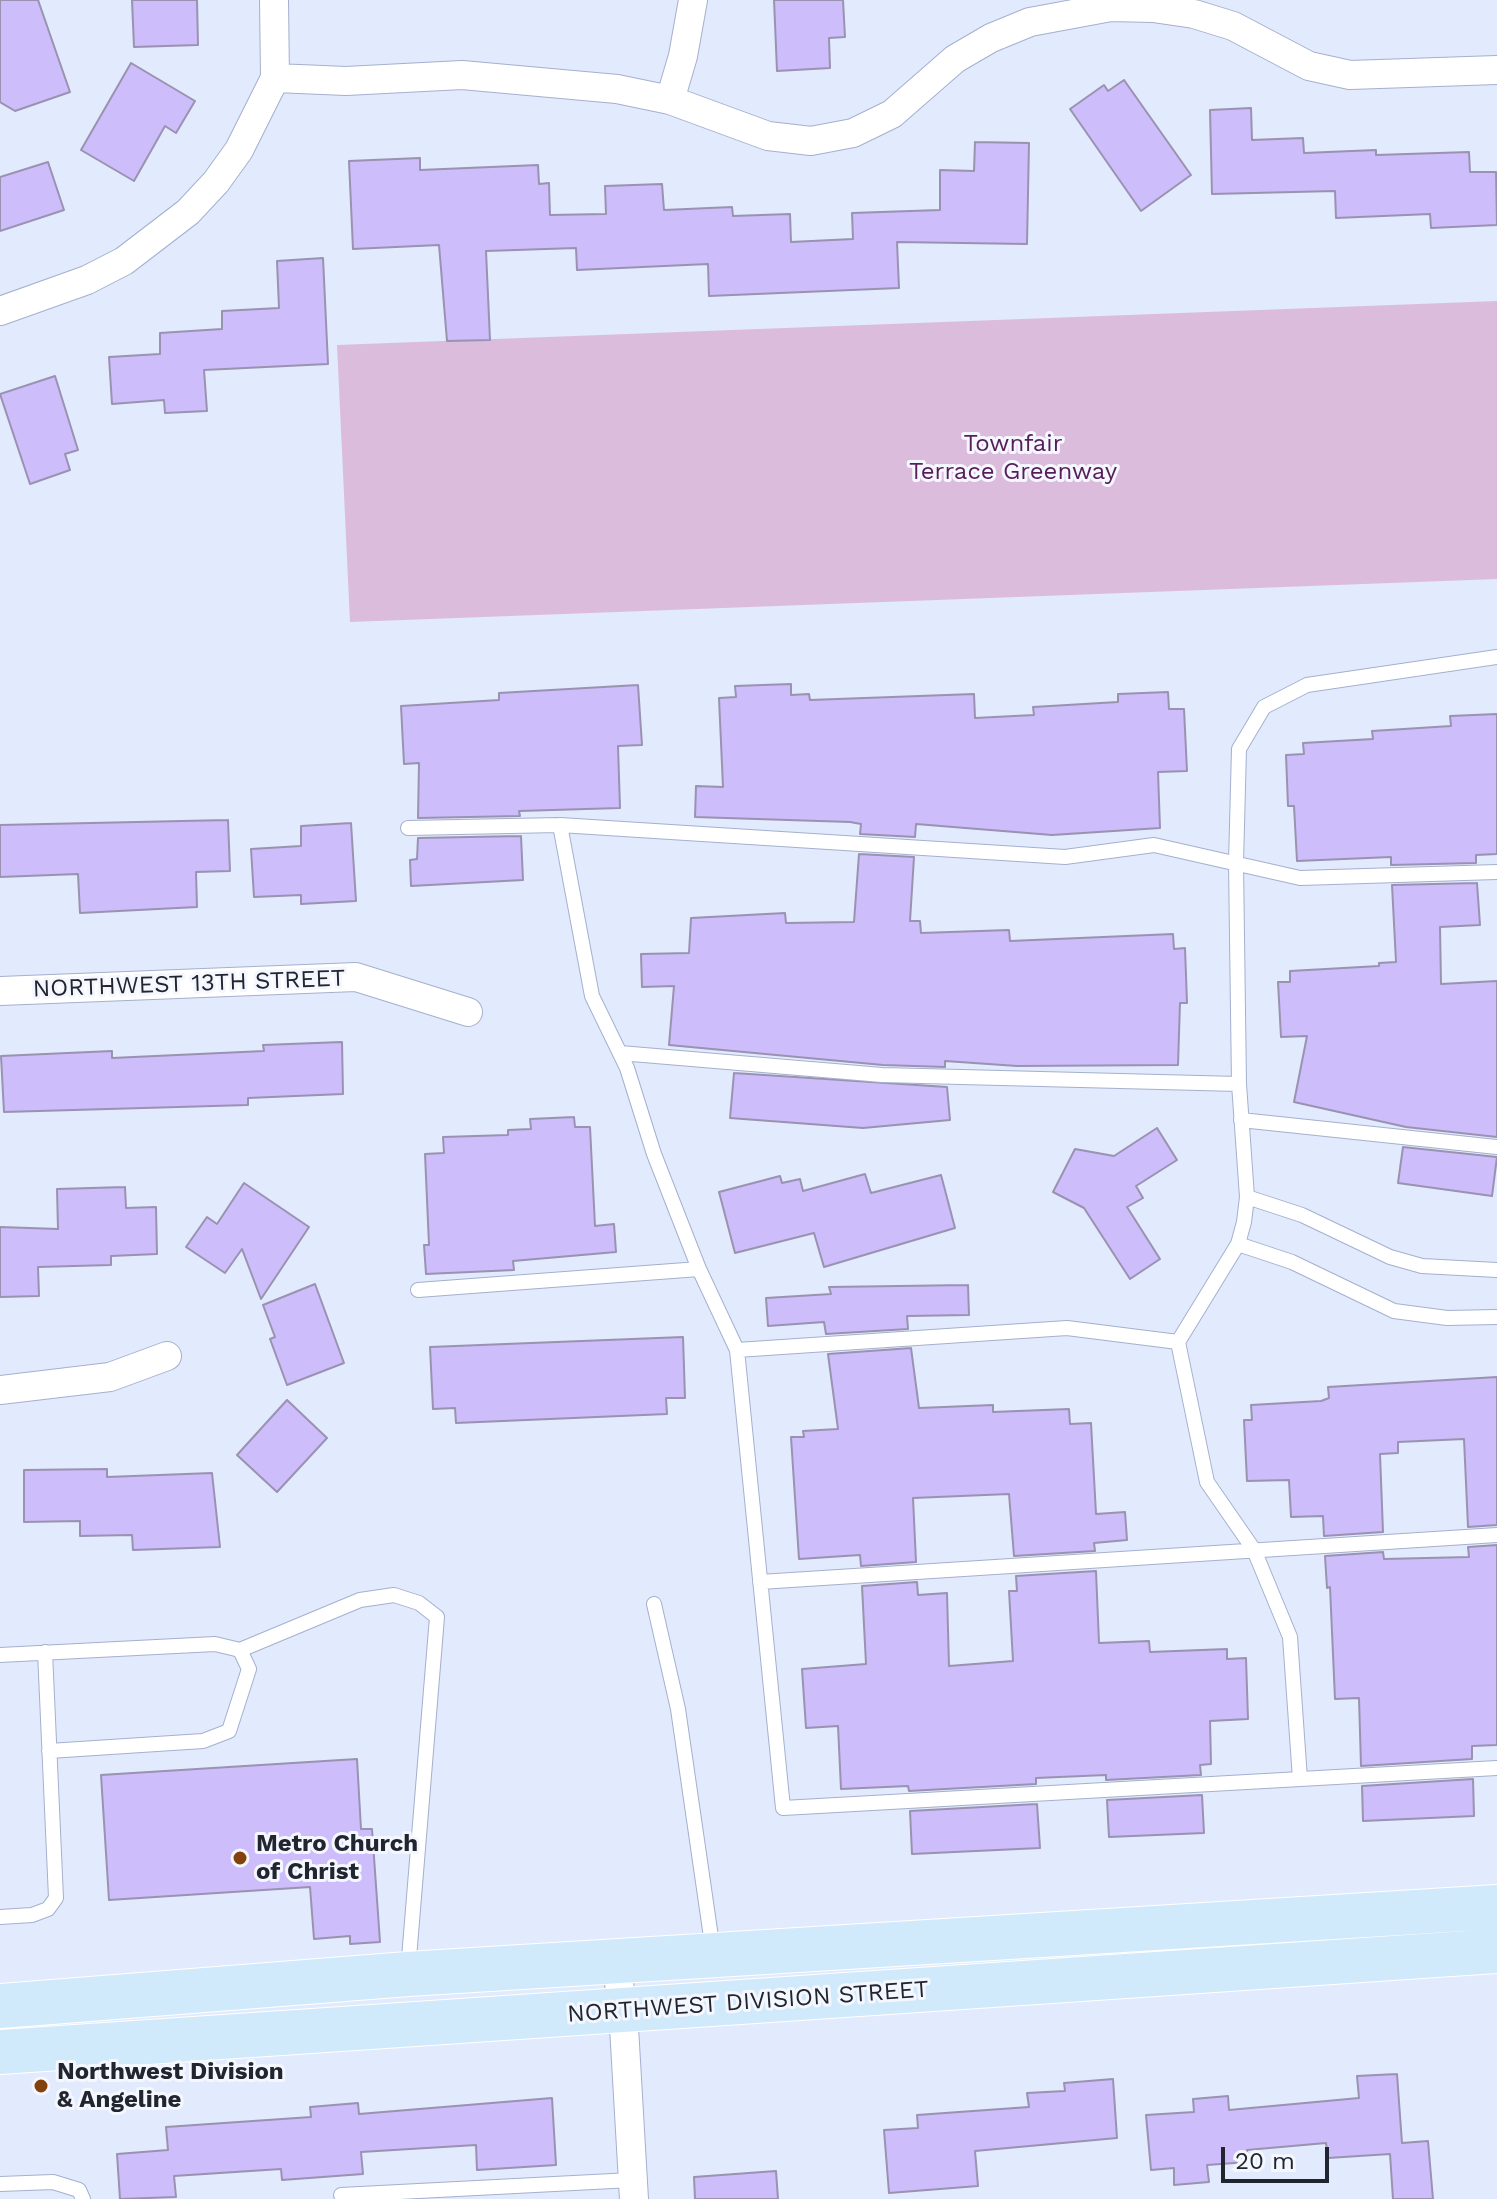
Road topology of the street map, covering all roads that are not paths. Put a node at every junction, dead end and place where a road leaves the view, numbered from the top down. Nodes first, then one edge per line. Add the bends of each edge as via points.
1 (274, 0) edge
2 (693, 0) edge
3 (1497, 70) edge
4 (275, 78) junction
5 (670, 100) junction
6 (0, 311) edge
7 (1497, 657) edge
8 (560, 825) junction
9 (408, 828) dead end
10 (1236, 863) junction
11 (1497, 872) edge
12 (0, 991) edge
13 (468, 1012) dead end
14 (620, 1053) junction
15 (1239, 1084) junction
16 (1241, 1120) junction
17 (1497, 1147) edge
18 (1247, 1197) junction
19 (1238, 1244) junction
20 (699, 1269) junction
21 (1497, 1270) edge
22 (418, 1290) dead end
23 (1497, 1317) edge
24 (1178, 1342) junction
25 (737, 1350) junction
26 (167, 1356) dead end
27 (0, 1390) edge
28 (1497, 1535) edge
29 (1254, 1550) junction
30 (760, 1582) junction
31 (654, 1604) dead end
32 (240, 1650) junction
33 (45, 1652) junction
34 (0, 1655) edge
35 (49, 1751) junction
36 (1497, 1768) edge
37 (1300, 1779) junction
38 (1497, 1907) edge
39 (0, 1917) edge
40 (1497, 1951) edge
41 (714, 1957) junction
42 (616, 1963) junction
43 (408, 1974) junction
44 (0, 2006) edge
45 (623, 2010) junction
46 (0, 2052) edge
47 (0, 2184) edge
48 (633, 2190) edge
49 (341, 2195) dead end
50 (83, 2199) edge

1 - 4 street
2 - 5 street
3 - 5 street via 1350,75 1309,66 1233,26 1194,14 1111,7 1069,12 991,38 955,59 892,114 853,133 811,141 768,136
4 - 5 street via 515,77
4 - 6 street via 239,150 188,212 158,238 87,280
7 - 10 lane via 1307,685 1264,707 1239,749
8 - 9 lane
8 - 10 lane via 1065,857 1154,845
8 - 14 lane via 592,996
10 - 11 lane via 1300,878
10 - 15 lane
12 - 13 street, NORTHWEST 13TH STREET via 356,977
14 - 15 lane via 882,1075
14 - 20 lane
15 - 16 lane
16 - 17 lane
16 - 18 lane
18 - 19 lane
18 - 21 lane via 1302,1215 1390,1257 1422,1266
19 - 23 lane via 1292,1262 1394,1311
19 - 24 lane
20 - 22 lane
20 - 25 lane
24 - 25 lane via 1067,1328
24 - 29 lane via 1207,1482
25 - 30 lane
26 - 27 street via 110,1377
28 - 29 lane
29 - 30 lane
29 - 37 lane via 1290,1637
30 - 37 lane via 783,1808
31 - 41 lane via 678,1709
32 - 33 lane via 215,1644
32 - 35 lane via 249,1669 229,1731 203,1741
32 - 43 lane via 360,1600 394,1595 419,1603 437,1617
33 - 34 lane
33 - 35 lane
35 - 39 lane via 56,1898 48,1909 32,1915
36 - 37 lane
38 - 41 main road, NORTHWEST DIVISION STREET
40 - 45 main road, NORTHWEST DIVISION STREET
41 - 42 main road, NORTHWEST DIVISION STREET
42 - 43 main road, NORTHWEST DIVISION STREET
42 - 45 street
43 - 44 main road, NORTHWEST DIVISION STREET
45 - 46 main road, NORTHWEST DIVISION STREET
45 - 48 street
47 - 50 lane via 53,2182 79,2190
48 - 49 lane

